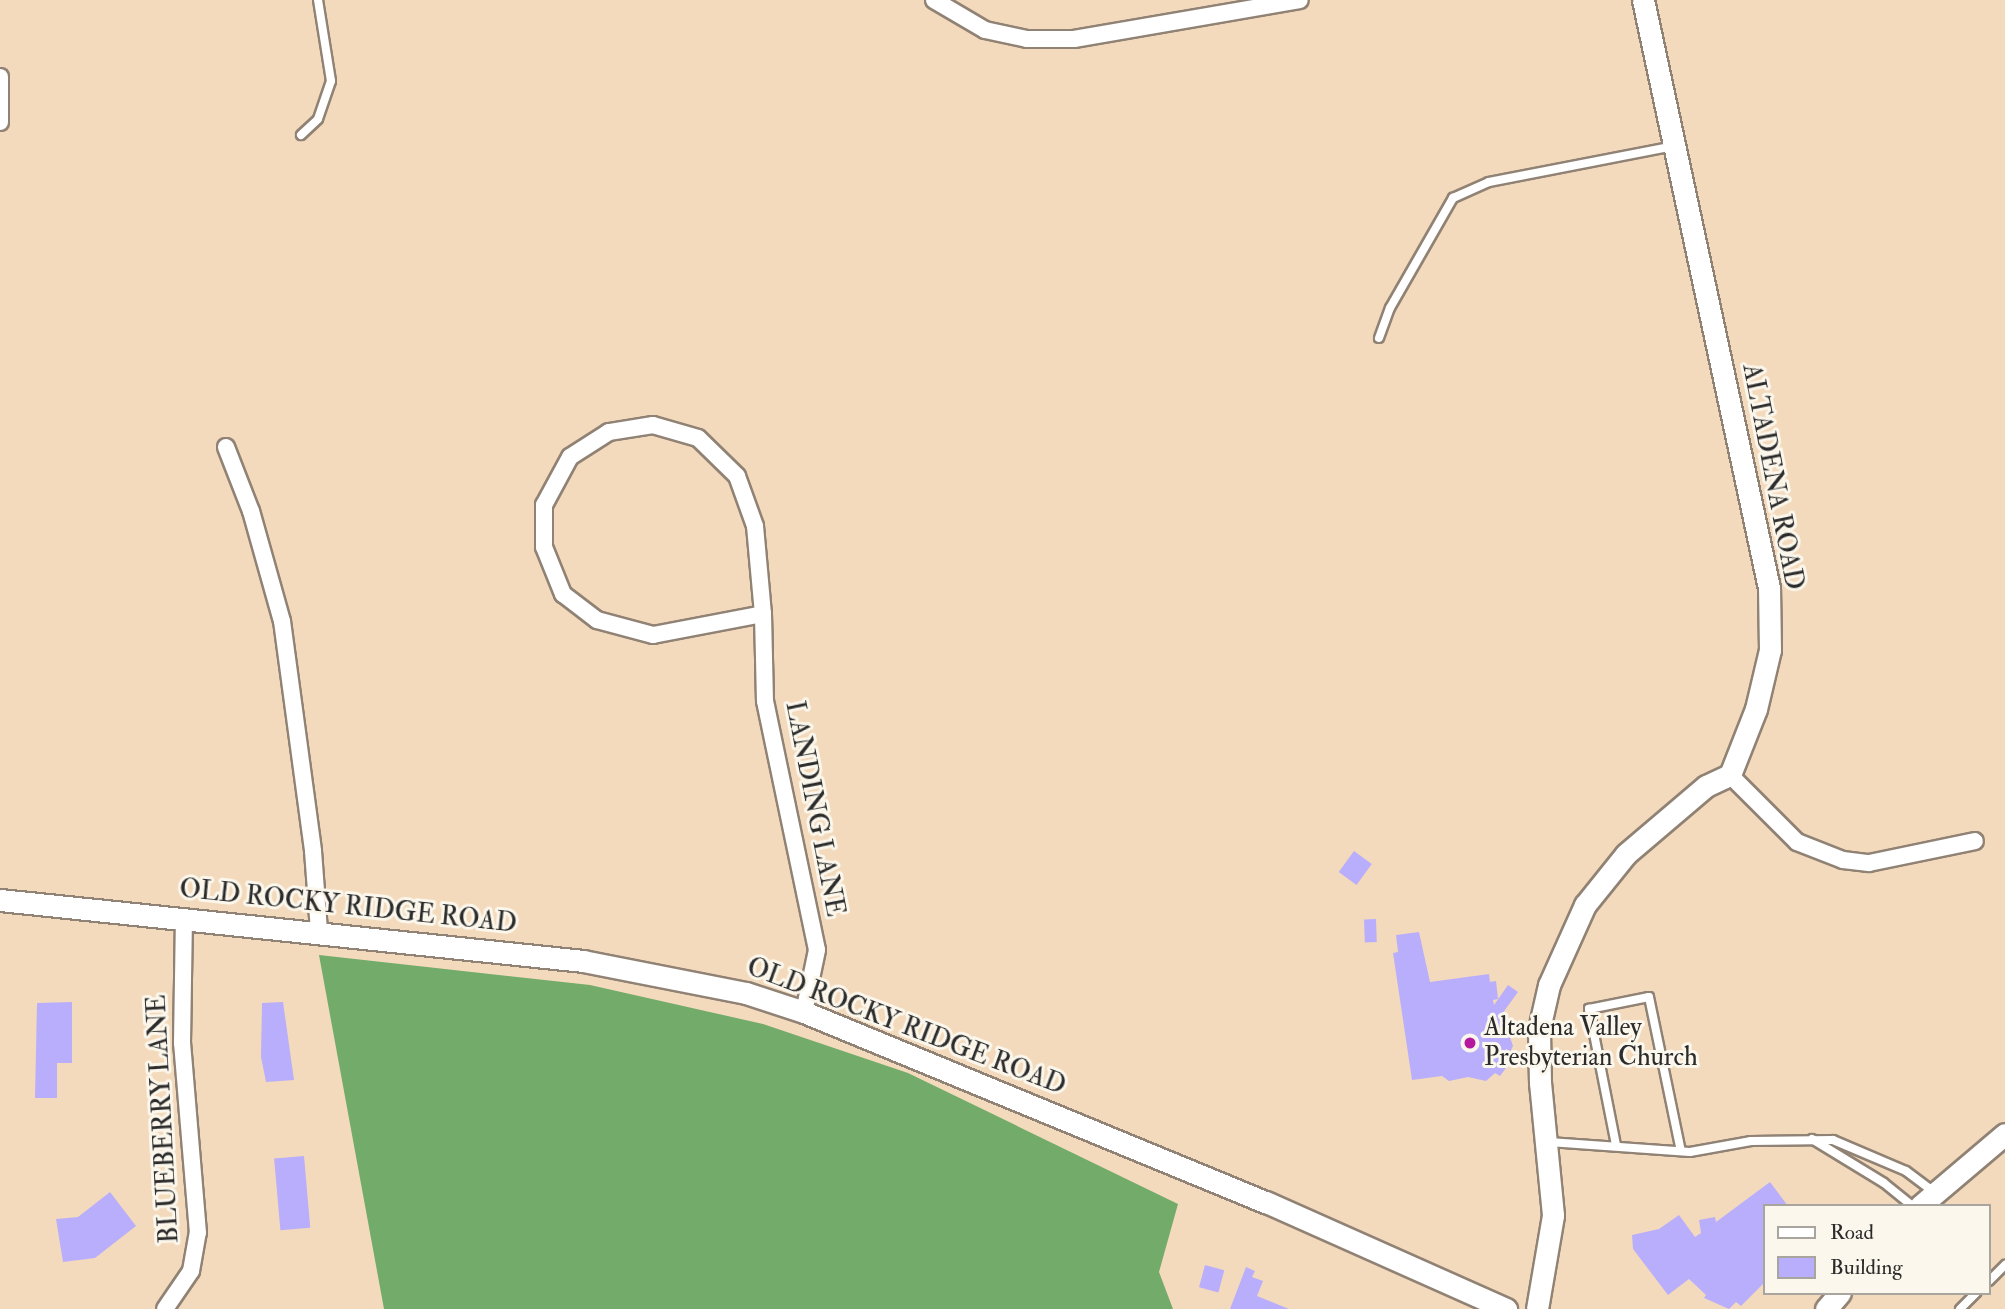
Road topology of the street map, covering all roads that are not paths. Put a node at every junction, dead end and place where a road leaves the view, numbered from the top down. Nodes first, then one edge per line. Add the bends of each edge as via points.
1 (318, 0) edge
2 (934, 0) edge
3 (1300, 0) edge
4 (1643, 0) edge
5 (0, 77) edge
6 (0, 122) edge
7 (300, 135) dead end
8 (1674, 146) junction
9 (1378, 338) dead end
10 (226, 447) dead end
11 (763, 614) junction
12 (1730, 775) junction
13 (1975, 841) dead end
14 (0, 900) edge
15 (184, 918) junction
16 (318, 930) junction
17 (804, 1012) junction
18 (2005, 1134) edge
19 (1812, 1139) junction
20 (1546, 1142) junction
21 (1616, 1145) junction
22 (1681, 1151) junction
23 (1928, 1199) edge
24 (1910, 1204) edge
25 (2005, 1265) edge
26 (1991, 1279) edge
27 (1838, 1295) edge
28 (1974, 1295) edge
29 (165, 1309) edge
30 (1506, 1309) edge
31 (1536, 1309) edge
32 (1826, 1309) edge
33 (1960, 1309) edge

1 - 7 lane via 331,81 317,119
2 - 3 street via 985,30 1027,39 1074,39
4 - 8 street, ALTADENA ROAD
5 - 6 street
8 - 9 lane via 1489,182 1453,198 1390,308
8 - 12 street, ALTADENA ROAD via 1769,588 1770,650 1756,709
10 - 16 street via 251,511 282,621 313,851
11 - 11 street, LANDING LANE via 653,635 597,620 571,600 563,593 544,547 544,505 570,457 609,432 653,425 698,438 737,476 755,526
11 - 17 street, LANDING LANE via 765,701 817,950
12 - 13 street via 1797,842 1843,860 1869,863
12 - 20 street via 1706,786 1626,854 1585,905 1561,950 1539,1029
14 - 15 street, OLD ROCKY RIDGE ROAD
15 - 16 street, OLD ROCKY RIDGE ROAD
15 - 29 street, BLUEBERRY LANE via 182,1043 198,1233 191,1271
16 - 17 street, OLD ROCKY RIDGE ROAD via 665,974
17 - 30 street, OLD ROCKY RIDGE ROAD via 1367,1244
18 - 23 street
19 - 22 lane
19 - 23 lane via 1859,1148 1906,1171
19 - 24 lane
20 - 21 lane
20 - 31 street via 1553,1215
21 - 22 lane
21 - 22 lane via 1589,1009 1649,997
25 - 26 lane
27 - 32 street
28 - 33 lane

